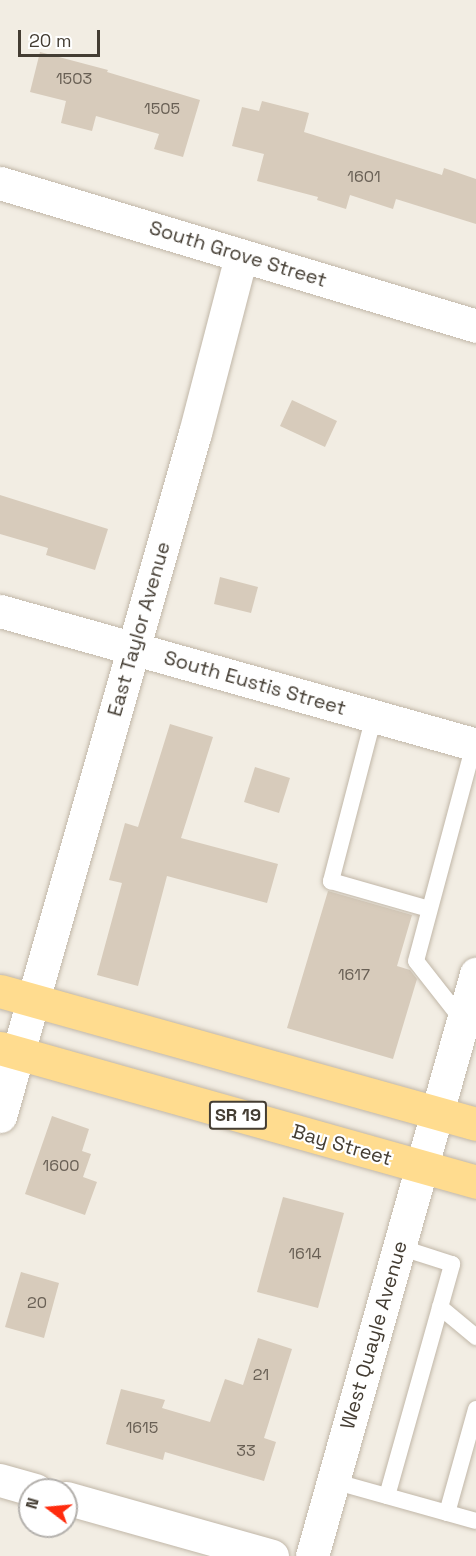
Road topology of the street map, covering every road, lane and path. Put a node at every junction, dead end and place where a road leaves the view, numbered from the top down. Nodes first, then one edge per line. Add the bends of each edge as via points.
1 (0, 183) edge
2 (241, 256) junction
3 (476, 326) edge
4 (0, 611) edge
5 (134, 649) junction
6 (374, 716) junction
7 (475, 744) edge
8 (429, 909) junction
9 (476, 974) edge
10 (0, 991) edge
11 (33, 1000) junction
12 (463, 1021) junction
13 (9, 1051) edge
14 (438, 1113) junction
15 (0, 1116) edge
16 (476, 1124) edge
17 (422, 1167) junction
18 (476, 1182) edge
19 (399, 1248) junction
20 (440, 1307) junction
21 (476, 1337) edge
22 (476, 1409) edge
23 (0, 1480) edge
24 (333, 1481) junction
25 (18, 1485) edge
26 (387, 1496) junction
27 (78, 1501) edge
28 (447, 1513) junction
29 (476, 1521) edge
30 (272, 1556) edge
31 (312, 1556) edge

1 - 2 street, South Grove Street
2 - 3 street, South Grove Street
2 - 5 street, East Taylor Avenue
4 - 5 street, South Eustis Street
5 - 6 street, South Eustis Street
5 - 11 street, East Taylor Avenue
6 - 7 street, South Eustis Street
6 - 8 lane via 331,881
7 - 8 lane
8 - 12 lane via 416,961
9 - 12 street, West Quayle Avenue
10 - 11 main road
11 - 13 street, East Taylor Avenue
11 - 14 main road
12 - 14 street, West Quayle Avenue
13 - 15 street, East Taylor Avenue
13 - 17 main road, Bay Street / SR 19
14 - 16 main road
14 - 17 street, West Quayle Avenue
17 - 18 main road, Bay Street / SR 19
17 - 19 street, West Quayle Avenue
19 - 20 lane via 452,1263
19 - 24 street, West Quayle Avenue
20 - 21 lane
20 - 26 lane
22 - 28 lane
23 - 25 street
24 - 26 lane
24 - 31 street, West Quayle Avenue
26 - 28 lane
27 - 30 street
28 - 29 lane

